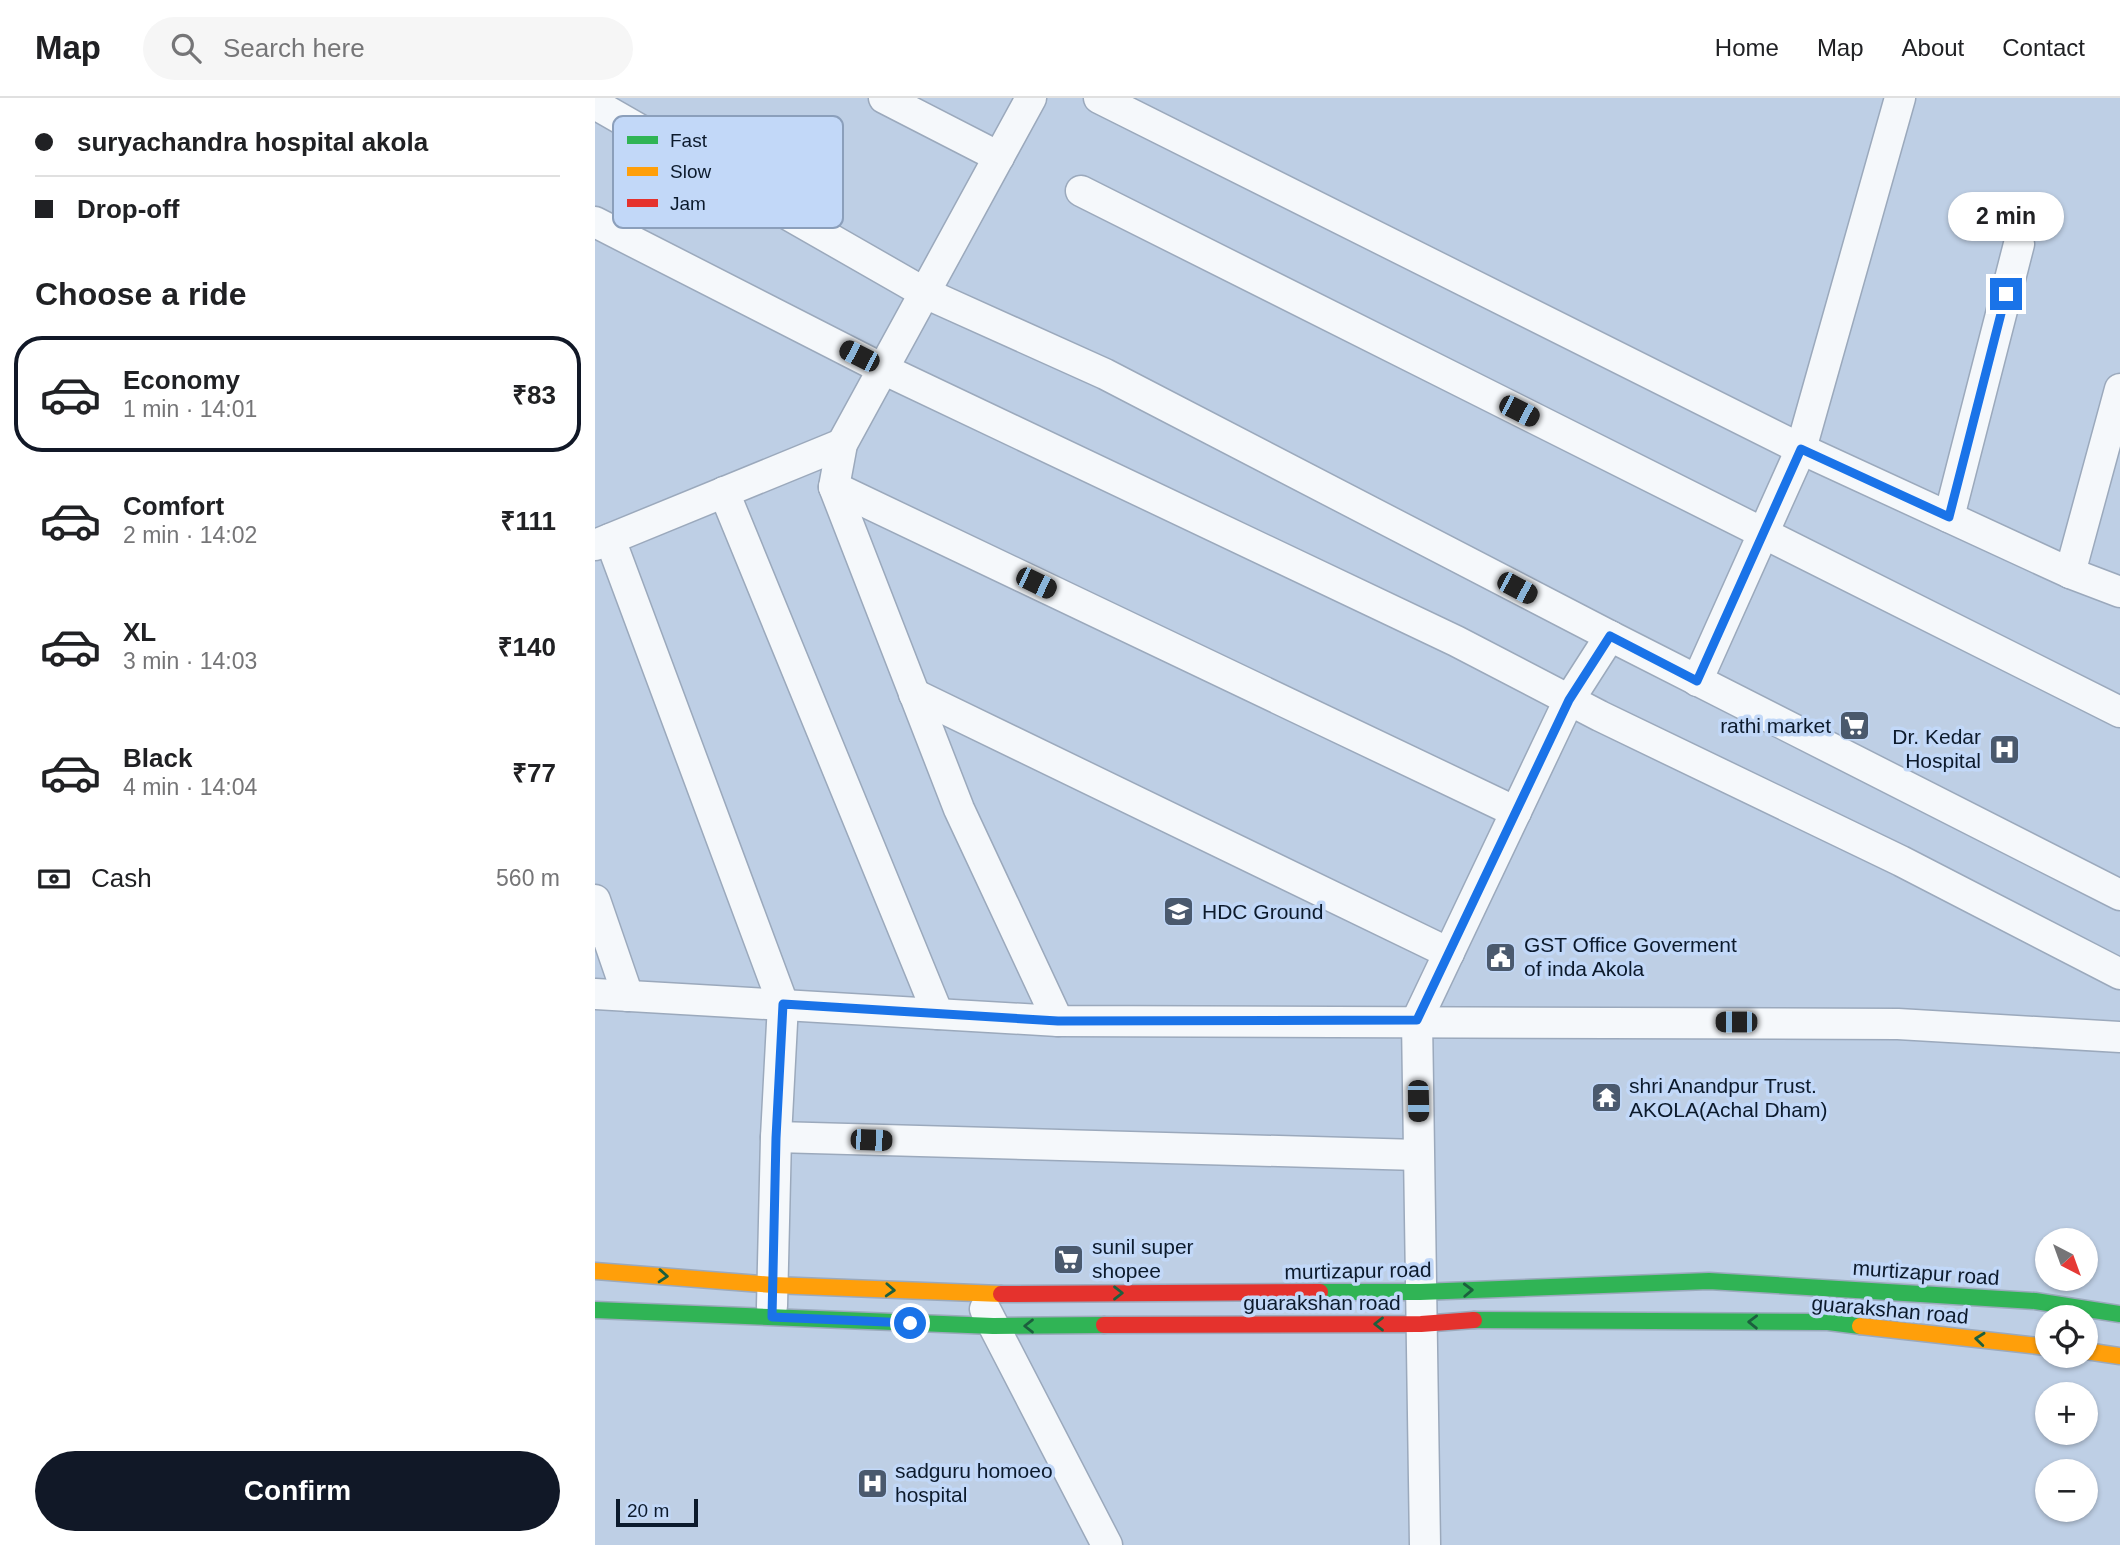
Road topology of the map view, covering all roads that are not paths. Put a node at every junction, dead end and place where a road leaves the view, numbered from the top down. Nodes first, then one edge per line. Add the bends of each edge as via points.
1 (884, 98) edge
2 (1031, 98) edge
3 (1099, 98) edge
4 (1900, 98) edge
5 (595, 104) edge
6 (616, 116) edge
7 (999, 156) junction
8 (1081, 191) dead end
9 (595, 222) edge
10 (812, 228) edge
11 (2019, 244) dead end
12 (925, 293) junction
13 (883, 369) junction
14 (2120, 389) edge
15 (842, 444) junction
16 (1801, 449) junction
17 (834, 487) junction
18 (724, 492) junction
19 (1949, 517) junction
20 (1763, 534) junction
21 (602, 542) edge
22 (2070, 573) junction
23 (2120, 592) edge
24 (1610, 636) junction
25 (1697, 681) junction
26 (914, 694) junction
27 (1569, 700) junction
28 (2120, 712) edge
29 (1516, 812) junction
30 (2120, 895) edge
31 (595, 900) edge
32 (1449, 953) junction
33 (2120, 974) edge
34 (595, 994) edge
35 (628, 996) junction
36 (783, 1004) junction
37 (937, 1014) junction
38 (1417, 1020) junction
39 (1058, 1021) junction
40 (2120, 1037) edge
41 (776, 1138) junction
42 (1419, 1155) junction
43 (595, 1272) edge
44 (773, 1284) junction
45 (1420, 1292) junction
46 (979, 1294) junction
47 (595, 1310) edge
48 (2120, 1314) edge
49 (772, 1317) junction
50 (1420, 1324) junction
51 (993, 1326) junction
52 (2035, 1346) edge
53 (2098, 1353) edge
54 (2120, 1356) edge
55 (1107, 1545) edge
56 (1425, 1545) edge

1 - 7 street
2 - 7 street
3 - 16 street
4 - 16 street
5 - 6 street
7 - 12 street
8 - 20 street
9 - 13 street
10 - 12 street
11 - 19 street
12 - 13 street
12 - 24 street via 1105,374
13 - 15 street
13 - 27 street via 1457,641
14 - 22 street
15 - 17 street
15 - 18 street
16 - 19 street
16 - 20 street
17 - 26 street
17 - 29 street
18 - 21 street
18 - 37 street
19 - 22 street
20 - 25 street
20 - 28 street
21 - 36 street
22 - 23 street
24 - 25 street
24 - 27 street
25 - 30 street
26 - 32 street
26 - 39 street via 959,809
27 - 29 street
27 - 33 street via 1901,861
29 - 32 street
31 - 35 street
32 - 38 street
34 - 35 street
35 - 36 street
36 - 37 street
36 - 41 street
37 - 39 street
38 - 39 street
38 - 40 street via 1898,1024
38 - 42 street
41 - 42 street
41 - 44 street
42 - 45 street
43 -> 44 street, murtizapur road
44 -> 46 street, murtizapur road
44 - 49 street
46 -> 45 street, murtizapur road
45 -> 48 street, murtizapur road via 1709,1281 2035,1301
45 - 50 street
46 - 51 street
47 - 49 street, guarakshan road
49 - 51 street, guarakshan road
50 -> 51 street, guarakshan road
52 -> 50 street, guarakshan road via 1828,1322 1484,1319
50 - 56 street
51 - 55 street
53 - 54 street

